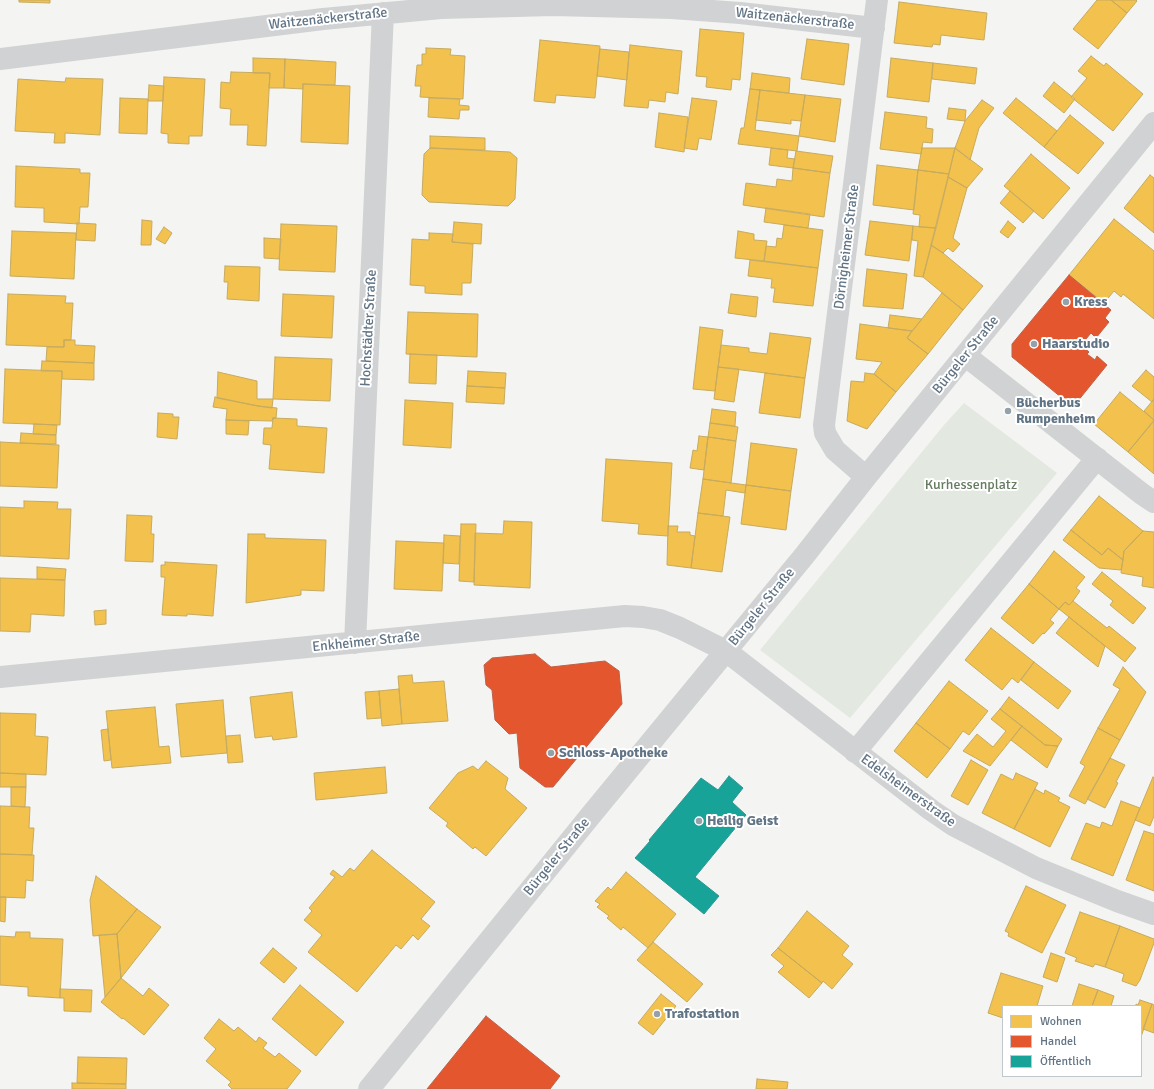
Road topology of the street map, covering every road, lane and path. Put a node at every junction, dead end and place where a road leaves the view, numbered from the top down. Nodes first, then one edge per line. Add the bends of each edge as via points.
1 (877, 0) edge
2 (383, 13) junction
3 (874, 28) junction
4 (0, 59) edge
5 (1154, 124) edge
6 (966, 356) junction
7 (1097, 458) junction
8 (866, 477) junction
9 (1154, 502) edge
10 (355, 643) junction
11 (726, 651) junction
12 (0, 677) edge
13 (855, 752) junction
14 (1154, 914) edge
15 (369, 1089) edge

1 - 3 street, Dörnigheimer Straße
2 - 3 street, Waitzenäckerstraße via 553,5 614,6 740,13
2 - 4 street, Waitzenäckerstraße via 322,18
2 - 10 street, Hochstädter Straße
3 - 8 street, Dörnigheimer Straße via 824,425 825,433 835,450
5 - 6 street, Bürgeler Straße
6 - 7 street
6 - 8 street, Bürgeler Straße
7 - 9 street
7 - 13 street
8 - 11 street, Bürgeler Straße
10 - 11 street, Enkheimer Straße via 625,616 660,620
10 - 12 street, Enkheimer Straße
11 - 13 street, Edelsheimerstraße
11 - 15 street, Bürgeler Straße
13 - 14 street, Edelsheimerstraße via 931,810 967,833 1050,874

